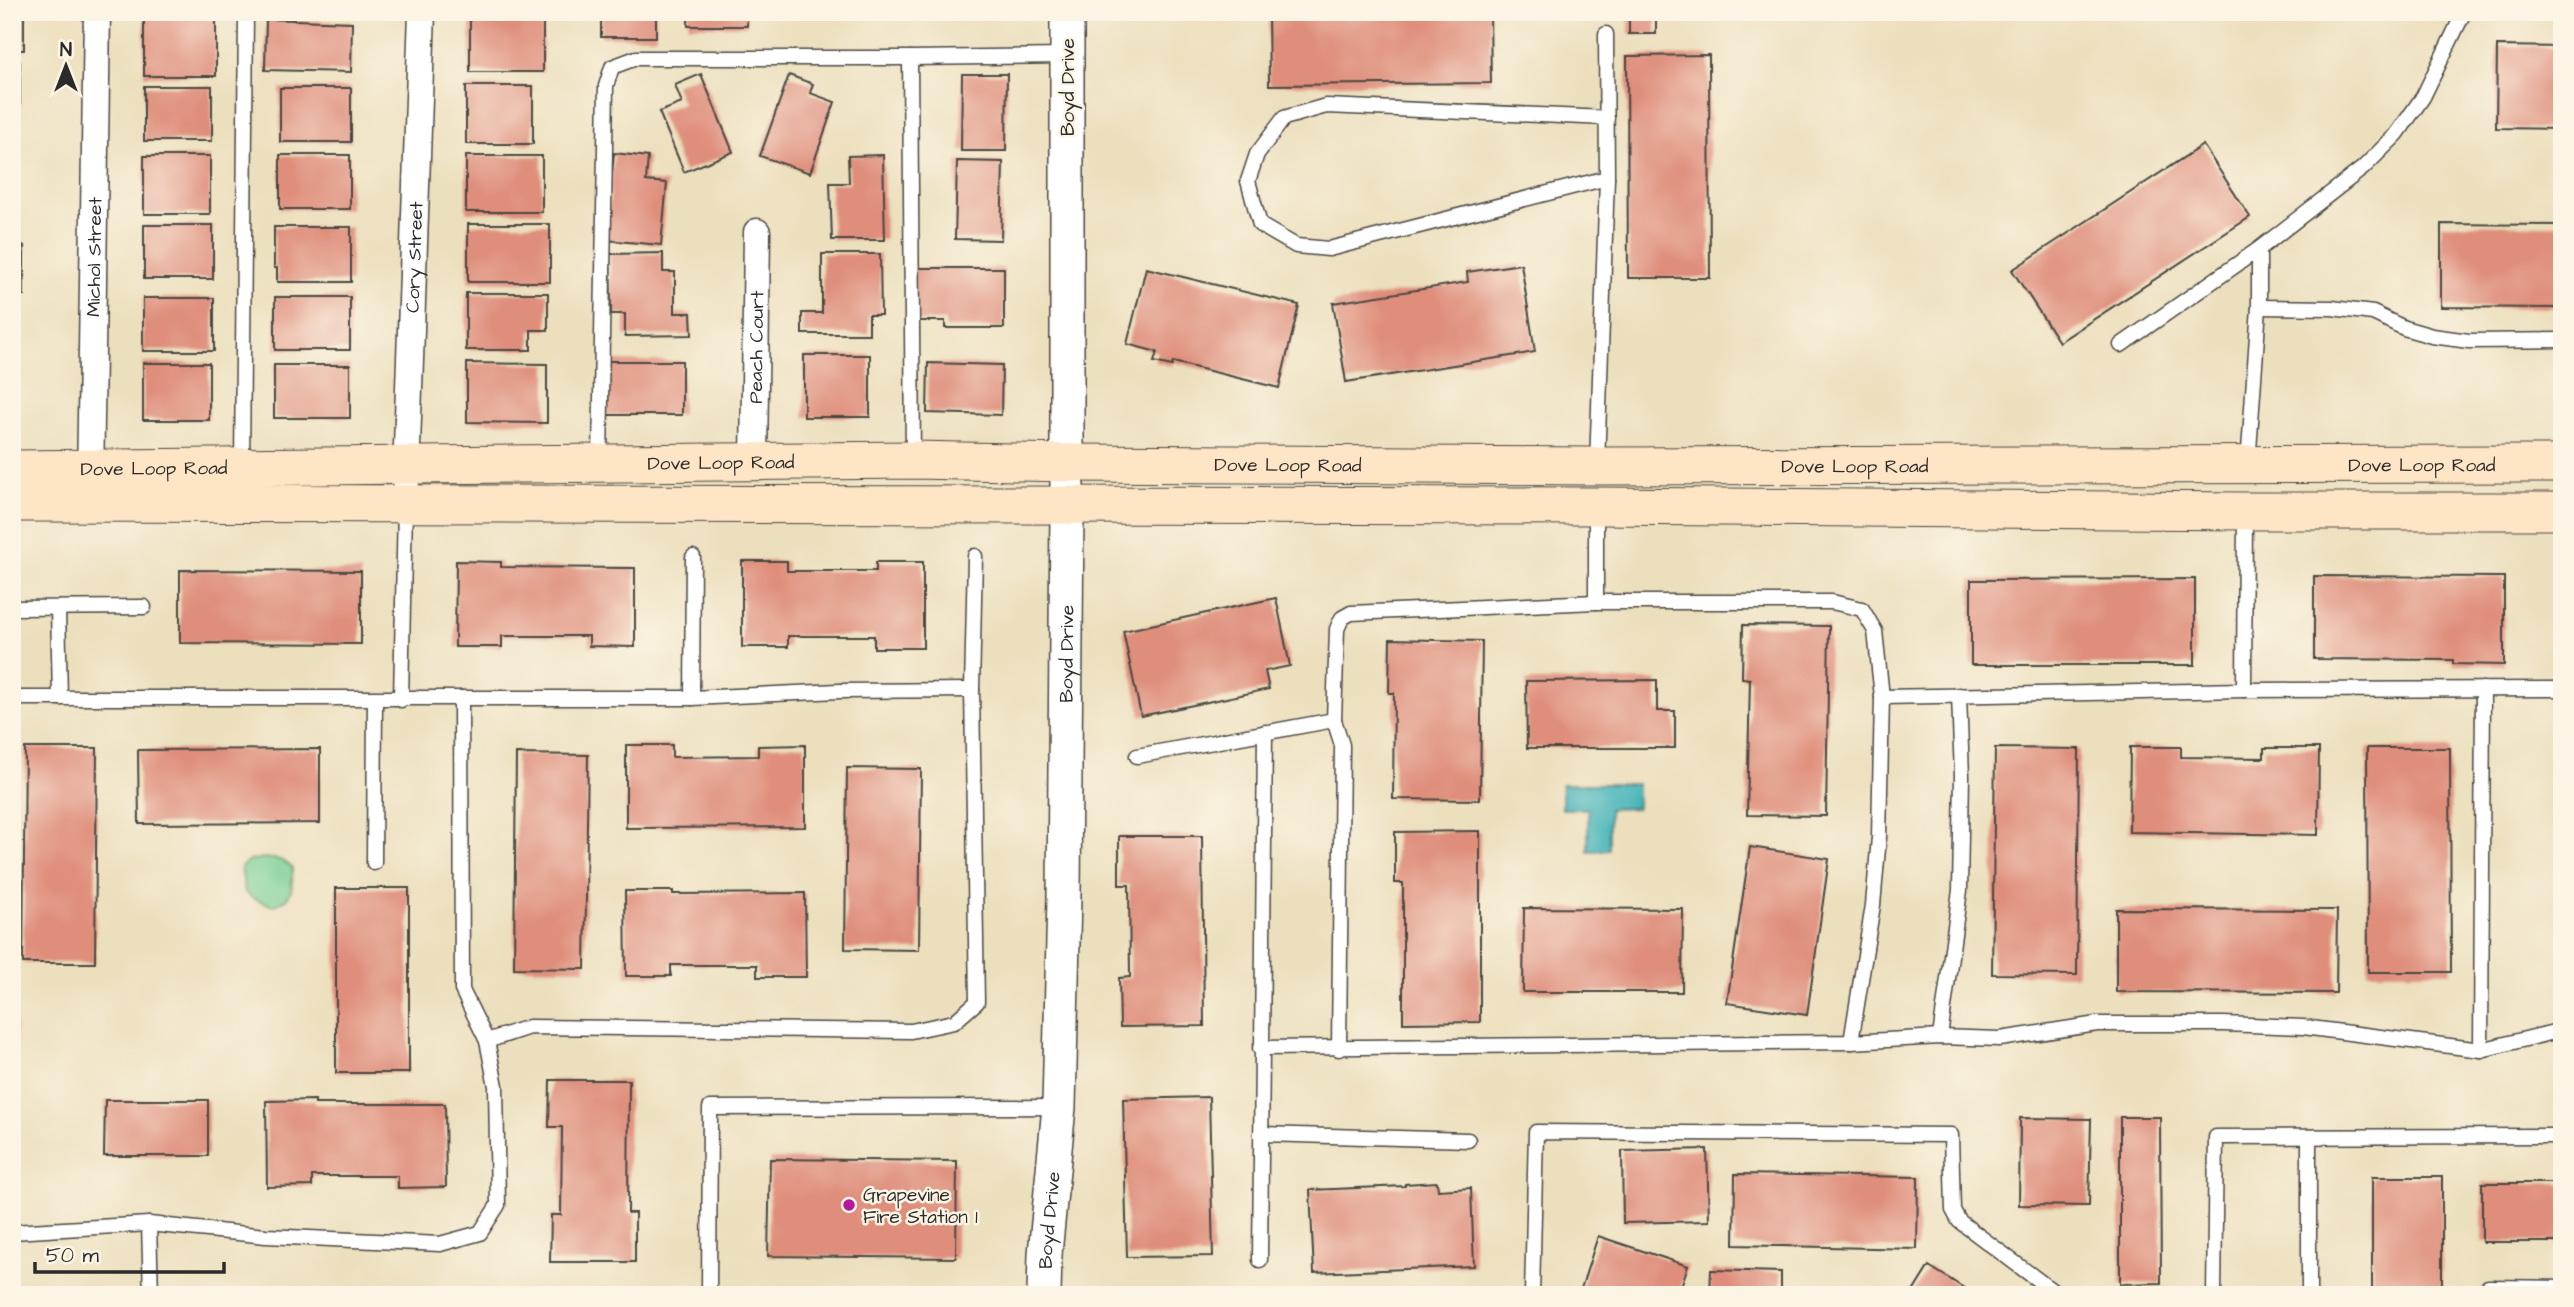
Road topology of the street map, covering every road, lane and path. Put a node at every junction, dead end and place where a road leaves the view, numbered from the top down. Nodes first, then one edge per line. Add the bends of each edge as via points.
1 (97, 12) edge
2 (246, 12) edge
3 (422, 12) edge
4 (1067, 12) edge
5 (2464, 12) edge
6 (1606, 34) dead end
7 (1067, 55) junction
8 (910, 58) junction
9 (1607, 118) junction
10 (1607, 178) junction
11 (757, 232) dead end
12 (2259, 249) junction
13 (2259, 307) junction
14 (2562, 340) edge
15 (2121, 345) dead end
16 (912, 460) junction
17 (600, 463) junction
18 (754, 463) junction
19 (1067, 463) junction
20 (406, 464) junction
21 (2562, 464) edge
22 (242, 466) junction
23 (1597, 466) junction
24 (2248, 466) junction
25 (12, 469) edge
26 (90, 486) junction
27 (12, 503) edge
28 (405, 504) junction
29 (1067, 505) junction
30 (1596, 506) junction
31 (2245, 511) junction
32 (2562, 511) edge
33 (975, 556) dead end
34 (692, 557) dead end
35 (1596, 602) junction
36 (144, 607) dead end
37 (12, 608) edge
38 (58, 608) junction
39 (2483, 689) junction
40 (2562, 689) edge
41 (972, 690) junction
42 (2244, 690) junction
43 (1959, 695) junction
44 (1882, 697) junction
45 (12, 698) edge
46 (60, 698) junction
47 (461, 698) junction
48 (692, 698) junction
49 (375, 700) junction
50 (401, 700) junction
51 (1334, 720) junction
52 (1265, 732) junction
53 (1137, 756) dead end
54 (374, 863) dead end
55 (2562, 1030) edge
56 (1940, 1037) junction
57 (487, 1041) junction
58 (1851, 1042) junction
59 (1261, 1048) junction
60 (1339, 1049) junction
61 (2481, 1050) junction
62 (1059, 1107) junction
63 (1261, 1134) junction
64 (2562, 1136) edge
65 (2309, 1137) junction
66 (1468, 1140) dead end
67 (149, 1224) junction
68 (12, 1232) edge
69 (1260, 1260) dead end
70 (2562, 1288) edge
71 (151, 1295) edge
72 (709, 1295) edge
73 (1044, 1295) edge
74 (1532, 1295) edge
75 (2058, 1295) edge
76 (2214, 1295) edge
77 (2309, 1295) edge
78 (2487, 1295) edge

1 - 26 street, Michol Street
2 - 22 lane
3 - 20 street, Cory Street
4 - 7 street, Boyd Drive
5 - 12 lane via 2423,97 2397,134 2363,168
6 - 9 lane
7 - 8 lane
7 - 19 street, Boyd Drive
8 - 16 lane
8 - 17 lane via 636,58 612,67 606,86
9 - 10 lane
9 - 10 lane via 1326,106 1284,118 1257,154 1248,180 1260,225 1296,246 1329,249
10 - 23 lane
11 - 18 street, Peach Court
12 - 13 lane
12 - 15 lane
13 - 14 lane via 2373,313 2404,328 2469,341
13 - 24 lane
16 - 18 main road, Dove Loop Road
16 - 19 main road, Dove Loop Road
17 - 18 main road, Dove Loop Road
17 - 20 main road, Dove Loop Road
19 - 23 main road, Dove Loop Road
19 - 29 street, Boyd Drive
20 - 22 main road, Dove Loop Road
20 - 28 street, Cory Street
21 - 24 main road, Dove Loop Road
22 - 26 main road, Dove Loop Road
23 - 24 main road, Dove Loop Road
23 - 30 main road
24 - 31 main road
25 - 26 main road, Dove Loop Road
26 - 27 main road, Dove Loop Road
26 - 28 main road, Dove Loop Road
28 - 29 main road, Dove Loop Road
28 - 50 lane
29 - 30 main road, Dove Loop Road
29 - 62 street, Boyd Drive
30 - 31 main road, Dove Loop Road
30 - 35 lane
31 - 32 main road, Dove Loop Road
31 - 42 lane
33 - 41 lane
34 - 48 lane
35 - 44 lane via 1832,602 1862,609 1875,631
35 - 51 lane via 1351,613 1337,629
36 - 38 lane
37 - 38 lane
38 - 46 lane
39 - 40 lane
39 - 42 lane
39 - 61 lane
41 - 48 lane
41 - 57 lane via 977,1002 954,1022 911,1031 529,1027
42 - 43 lane
43 - 44 lane
43 - 56 lane via 1960,890
44 - 58 lane via 1873,905
45 - 46 lane
46 - 49 lane
47 - 48 lane
47 - 50 lane
47 - 57 lane via 462,989
49 - 50 lane
49 - 54 lane
51 - 52 lane
51 - 60 lane via 1342,746
52 - 53 lane
52 - 59 lane
55 - 61 lane
56 - 58 lane
56 - 61 lane via 2000,1039 2097,1024 2223,1024 2303,1027
57 - 67 lane via 496,1086 498,1205 480,1233 440,1244 266,1236
58 - 60 lane
59 - 60 lane
59 - 63 lane
62 - 72 lane via 710,1108
62 - 73 street, Boyd Drive
63 - 66 lane
63 - 69 lane
64 - 65 lane
65 - 76 lane via 2216,1137
65 - 77 lane
67 - 68 lane
67 - 71 lane
70 - 78 lane via 2487,1287
74 - 75 lane via 1536,1132 1550,1132 1951,1135 1953,1210 1959,1222

